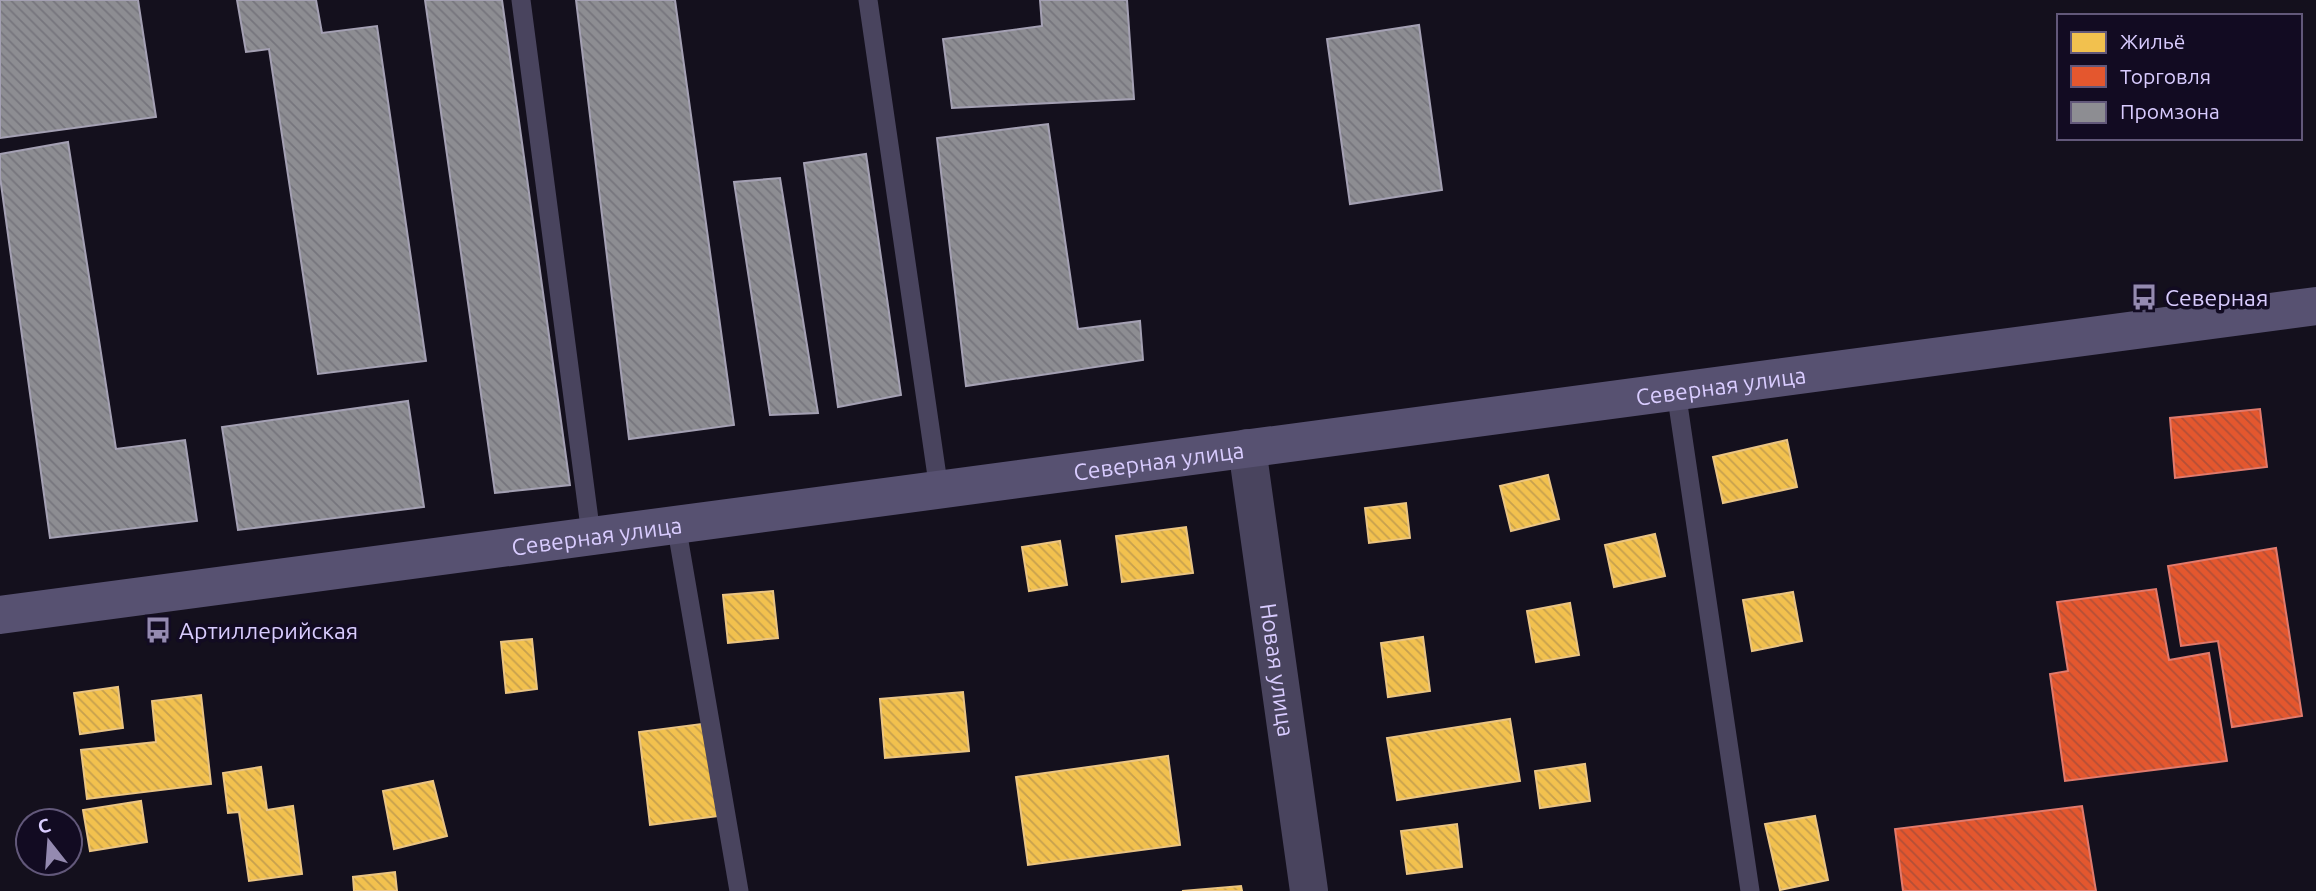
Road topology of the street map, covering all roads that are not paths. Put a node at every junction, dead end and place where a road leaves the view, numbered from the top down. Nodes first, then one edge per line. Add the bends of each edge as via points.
1 (521, 0) edge
2 (867, 0) edge
3 (2316, 306) edge
4 (1676, 391) junction
5 (1247, 448) junction
6 (939, 489) junction
7 (676, 524) junction
8 (591, 536) junction
9 (0, 615) edge
10 (739, 891) edge
11 (1309, 891) edge
12 (1750, 891) edge

1 - 8 lane
2 - 6 lane
3 - 4 street, Северная улица
4 - 5 street, Северная улица
4 - 12 lane
5 - 6 street, Северная улица
5 - 11 street, Новая улица
6 - 7 street, Северная улица
7 - 8 street, Северная улица
7 - 10 lane
8 - 9 street, Северная улица

